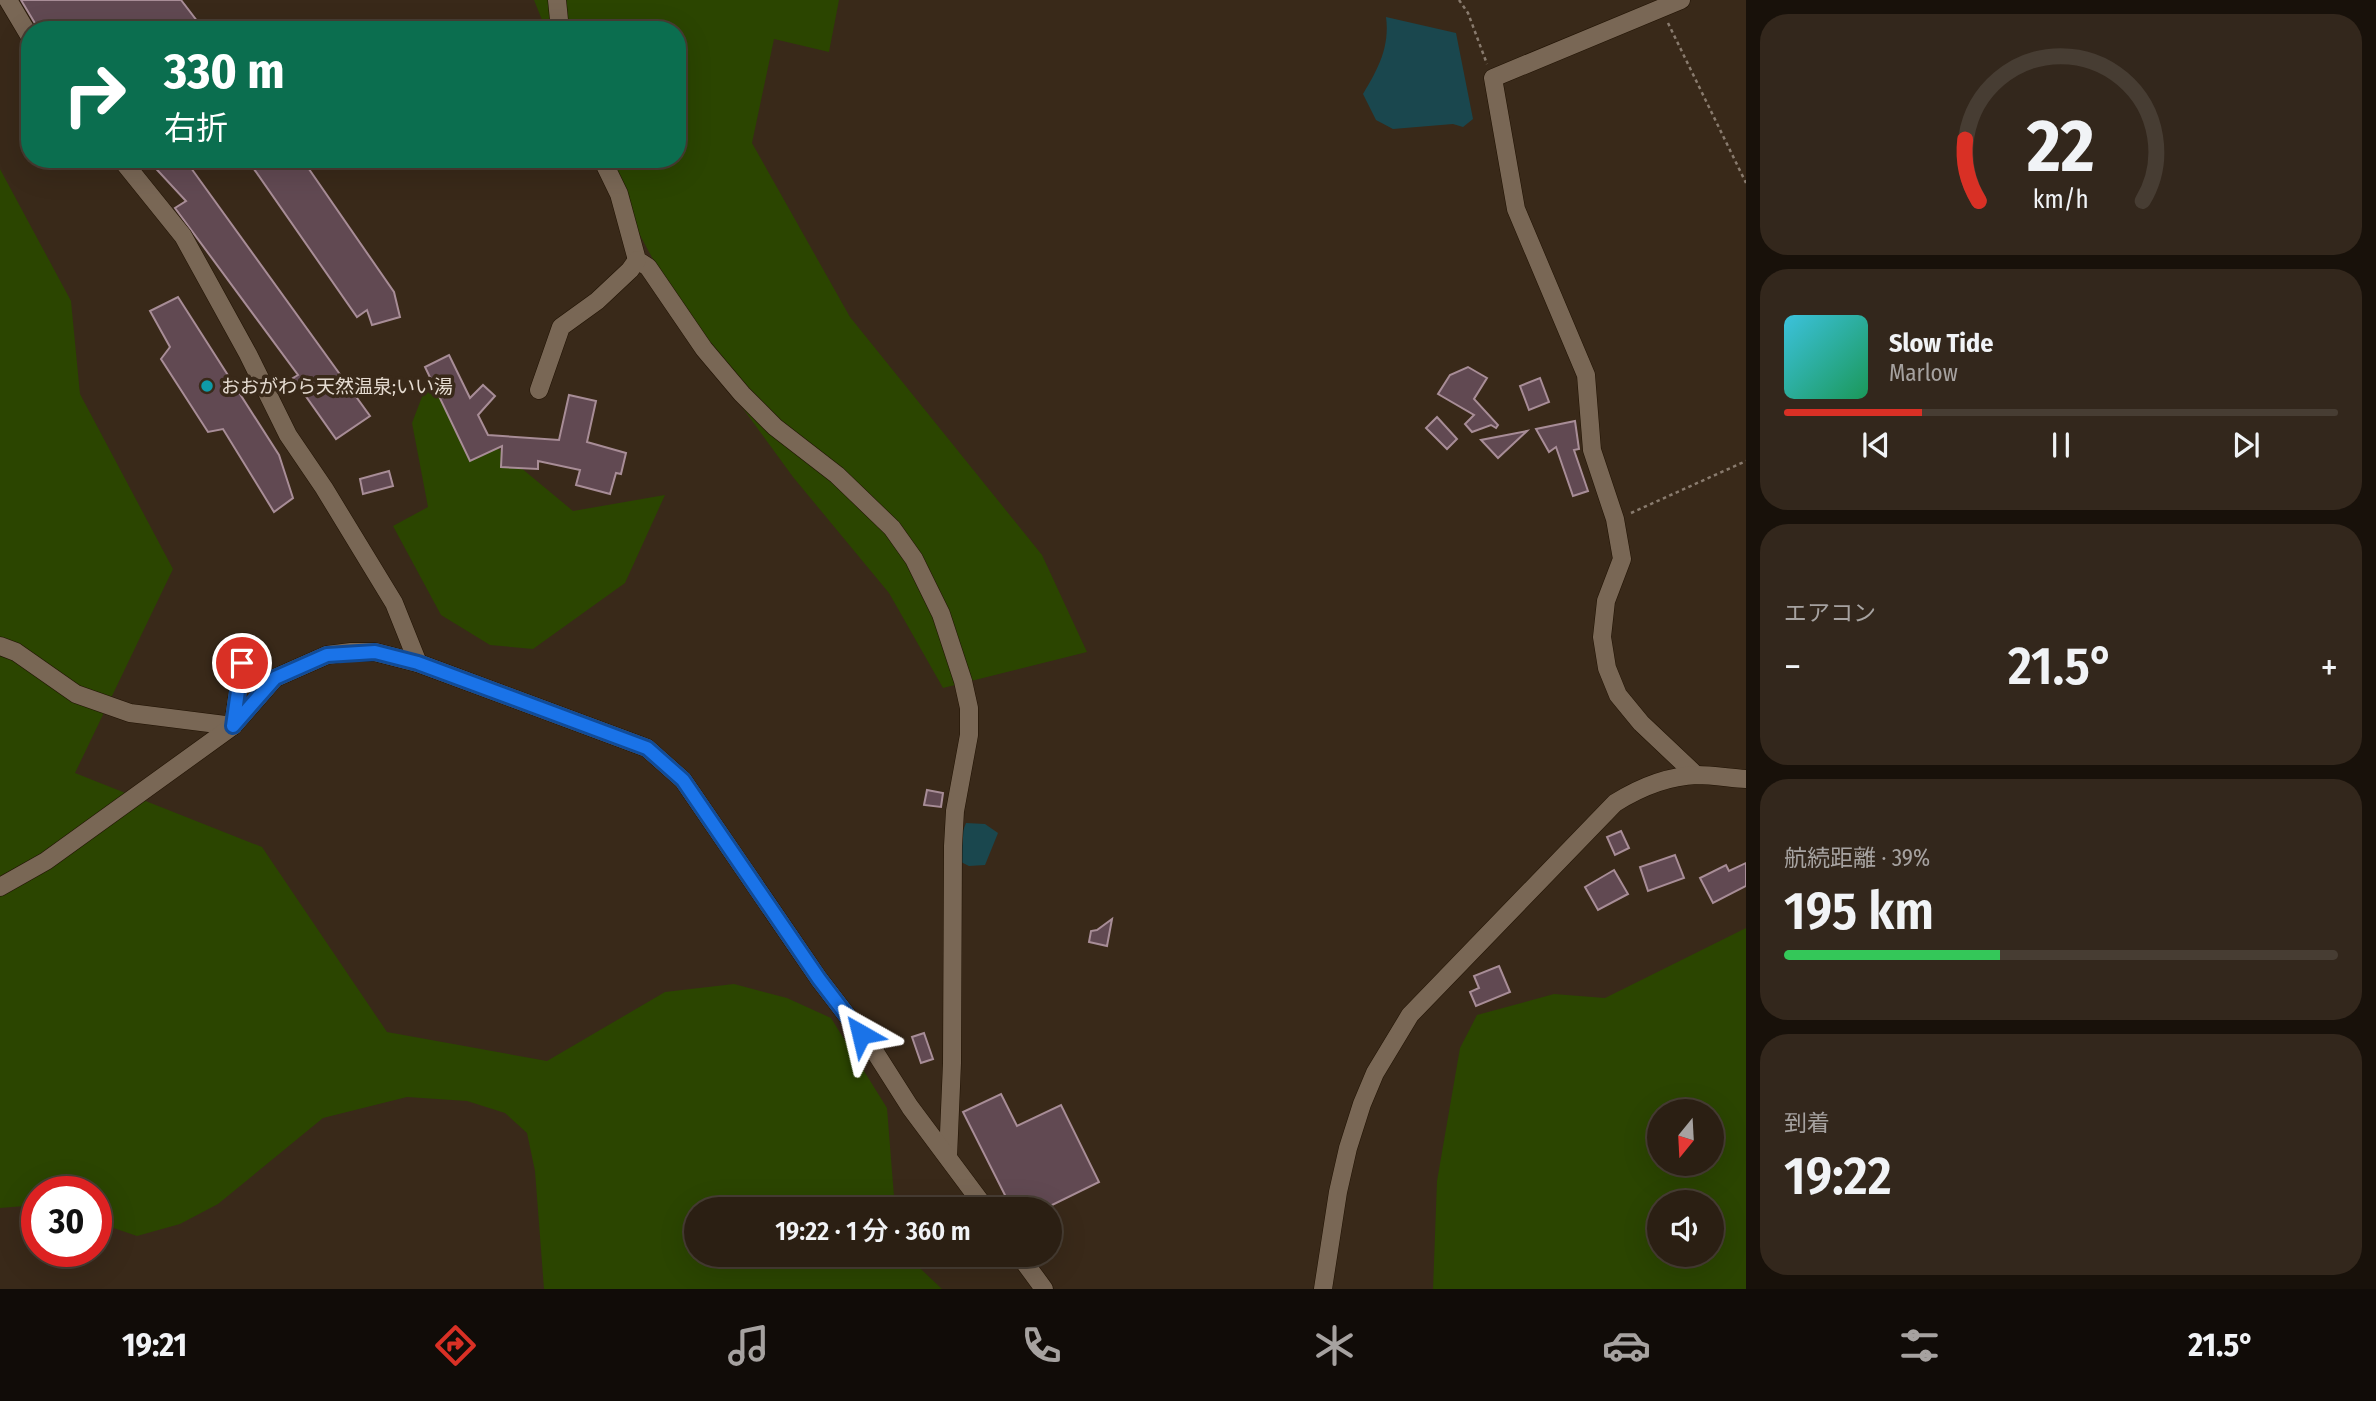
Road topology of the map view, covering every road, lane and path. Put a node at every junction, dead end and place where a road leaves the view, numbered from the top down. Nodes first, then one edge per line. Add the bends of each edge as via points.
1 (8, 0) edge
2 (557, 0) edge
3 (1459, 0) edge
4 (1681, 0) edge
5 (1660, 8) junction
6 (559, 21) edge
7 (21, 22) edge
8 (1493, 78) junction
9 (128, 168) edge
10 (606, 168) edge
11 (1746, 183) edge
12 (637, 260) junction
13 (538, 390) dead end
14 (1746, 461) edge
15 (1615, 519) junction
16 (245, 642) dead end
17 (0, 646) edge
18 (418, 663) junction
19 (233, 726) junction
20 (1696, 775) junction
21 (1746, 779) edge
22 (0, 887) edge
23 (947, 1157) junction
24 (977, 1197) edge
25 (1028, 1267) edge
26 (1044, 1289) edge
27 (1323, 1289) edge

1 - 7 street
2 - 6 street
3 - 8 path
4 - 5 street
5 - 8 street
5 - 11 path
8 - 15 street via 1516,209 1586,375 1592,450
9 - 18 street via 183,236 288,435 394,603
10 - 12 street via 619,194
12 - 13 street via 597,301 561,327
12 - 23 street via 648,267 704,349 743,394 892,528 914,559 941,614 969,708 953,846
14 - 15 path
15 - 20 street via 1622,559 1606,601 1602,637 1607,668 1618,695 1641,723
16 - 19 street
17 - 19 street via 76,694 119,709
18 - 19 street via 375,652 327,655 275,678
18 - 23 street via 647,748 683,780
19 - 22 street via 46,861
20 - 21 street
20 - 27 street via 1636,790 1615,803 1410,1015 1376,1073 1355,1126 1338,1192
23 - 24 street
25 - 26 street

